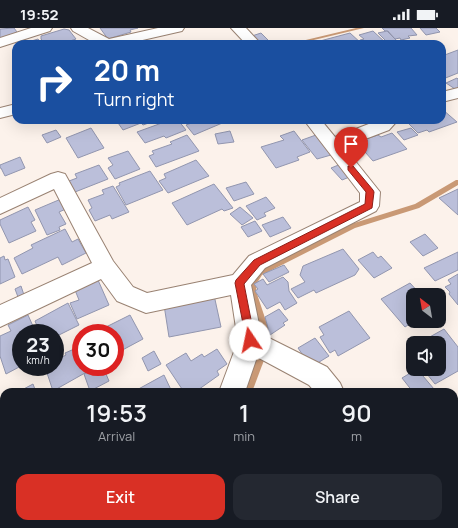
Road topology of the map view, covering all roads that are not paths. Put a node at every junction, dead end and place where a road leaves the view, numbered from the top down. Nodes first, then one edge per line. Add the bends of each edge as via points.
1 (46, 28) edge
2 (78, 28) edge
3 (177, 28) edge
4 (238, 28) edge
5 (99, 40) edge
6 (124, 40) edge
7 (250, 40) edge
8 (0, 43) edge
9 (12, 109) edge
10 (0, 113) edge
11 (315, 124) edge
12 (385, 124) edge
13 (332, 145) junction
14 (0, 206) edge
15 (105, 267) junction
16 (240, 283) junction
17 (0, 316) edge
18 (250, 340) junction
19 (233, 388) edge
20 (328, 388) edge

1 - 8 street
2 - 5 street
3 - 6 street
4 - 7 street
9 - 10 street
11 - 13 street
12 - 13 street
13 - 16 street via 370,192 369,206 257,262
14 - 15 street via 58,179
15 - 16 street via 124,294 146,303
15 - 17 street
16 - 18 street
18 - 19 street
18 - 20 street via 318,376

